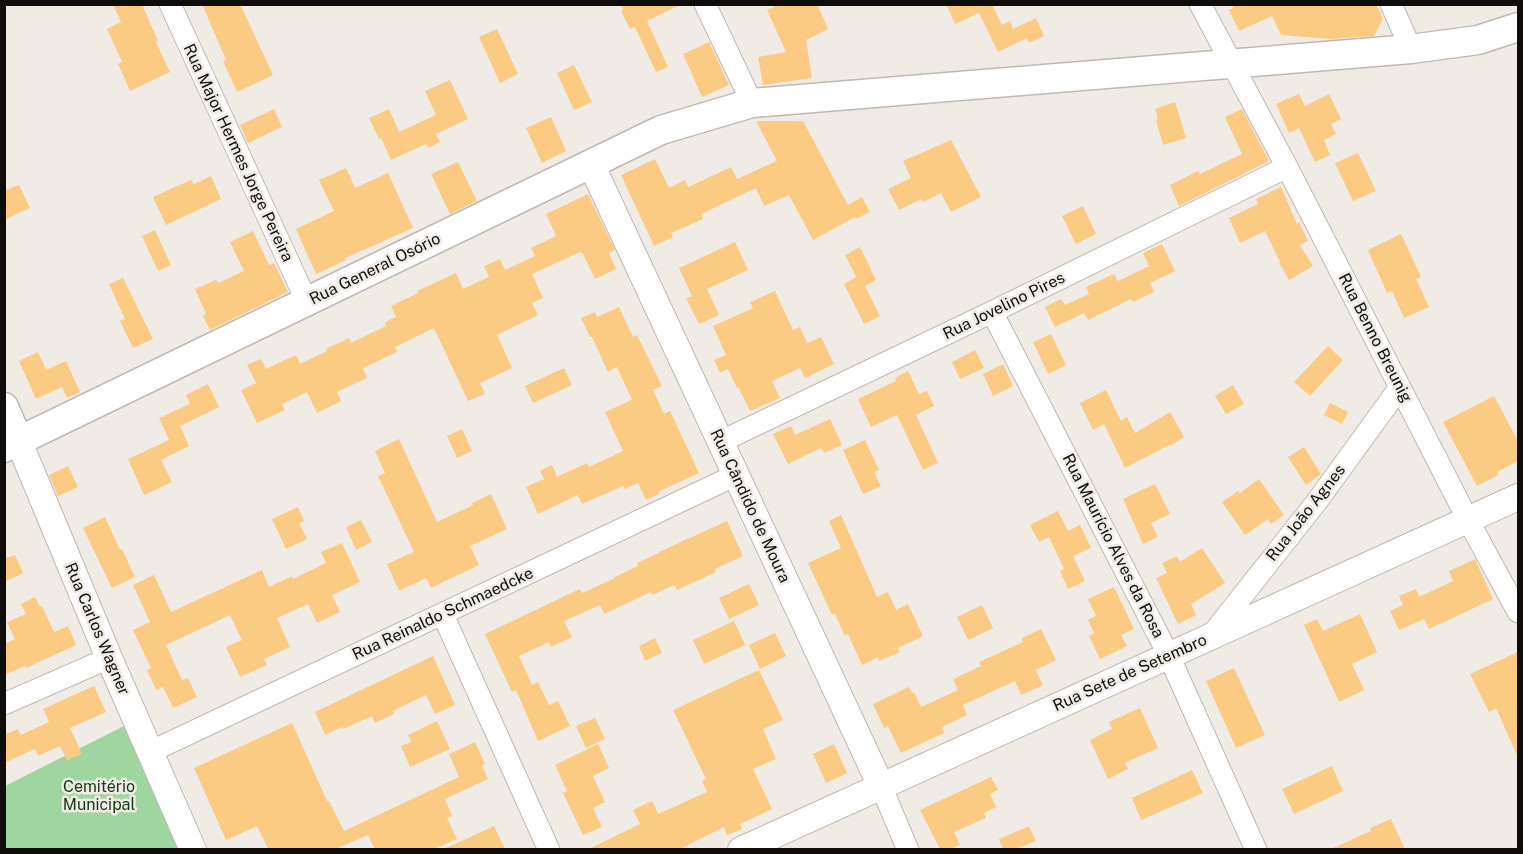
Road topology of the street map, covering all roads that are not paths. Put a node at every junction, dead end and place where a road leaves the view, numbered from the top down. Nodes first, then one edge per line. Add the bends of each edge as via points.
1 (170, 4) edge
2 (705, 4) edge
3 (1200, 4) edge
4 (1391, 4) edge
5 (1518, 27) edge
6 (1411, 49) junction
7 (1232, 64) junction
8 (752, 103) junction
9 (591, 164) junction
10 (1287, 167) junction
11 (307, 302) junction
12 (992, 312) junction
13 (1400, 387) junction
14 (4, 407) edge
15 (720, 442) junction
16 (12, 445) edge
17 (736, 475) junction
18 (1518, 497) edge
19 (1468, 520) junction
20 (1518, 612) edge
21 (442, 615) junction
22 (1210, 637) junction
23 (1169, 656) junction
24 (109, 658) junction
25 (4, 704) edge
26 (150, 752) junction
27 (881, 786) junction
28 (193, 849) edge
29 (549, 849) edge
30 (741, 849) edge
31 (908, 849) edge
32 (1256, 849) edge

1 - 11 street, Rua Major Hermes Jorge Pereira
2 - 8 street
3 - 7 street, Rua Benno Breunig
4 - 6 street
5 - 6 main road, Rua General Osório via 1478,40
6 - 7 main road, Rua General Osório
7 - 8 main road, Rua General Osório
7 - 10 street, Rua Benno Breunig
8 - 9 main road, Rua General Osório via 661,130
9 - 11 main road, Rua General Osório
9 - 15 street, Rua Cândido de Moura
10 - 12 street, Rua Jovelino Pires
10 - 13 street, Rua Benno Breunig
11 - 16 main road, Rua General Osório
12 - 15 street, Rua Jovelino Pires
12 - 23 street, Rua Maurício Alves da Rosa
13 - 19 street, Rua Benno Breunig
13 - 22 street, Rua João Agnes via 1318,500
14 - 16 main road, Rua Carlos Wagner
15 - 17 street, Rua Cândido de Moura
16 - 24 street, Rua Carlos Wagner
17 - 21 street, Rua Reinaldo Schmaedcke
17 - 27 street, Rua Cândido de Moura
18 - 19 street, Rua Sete de Setembro
19 - 20 street, Rua Benno Breunig
19 - 22 street, Rua Sete de Setembro
21 - 26 street, Rua Reinaldo Schmaedcke
21 - 29 street
22 - 23 street, Rua Sete de Setembro
23 - 27 street, Rua Sete de Setembro
23 - 32 street, Rua Maurício Alves da Rosa
24 - 25 street
24 - 26 street, Rua Carlos Wagner
26 - 28 street, Rua Carlos Wagner
27 - 30 street, Rua Sete de Setembro
27 - 31 street, Rua Cândido de Moura

